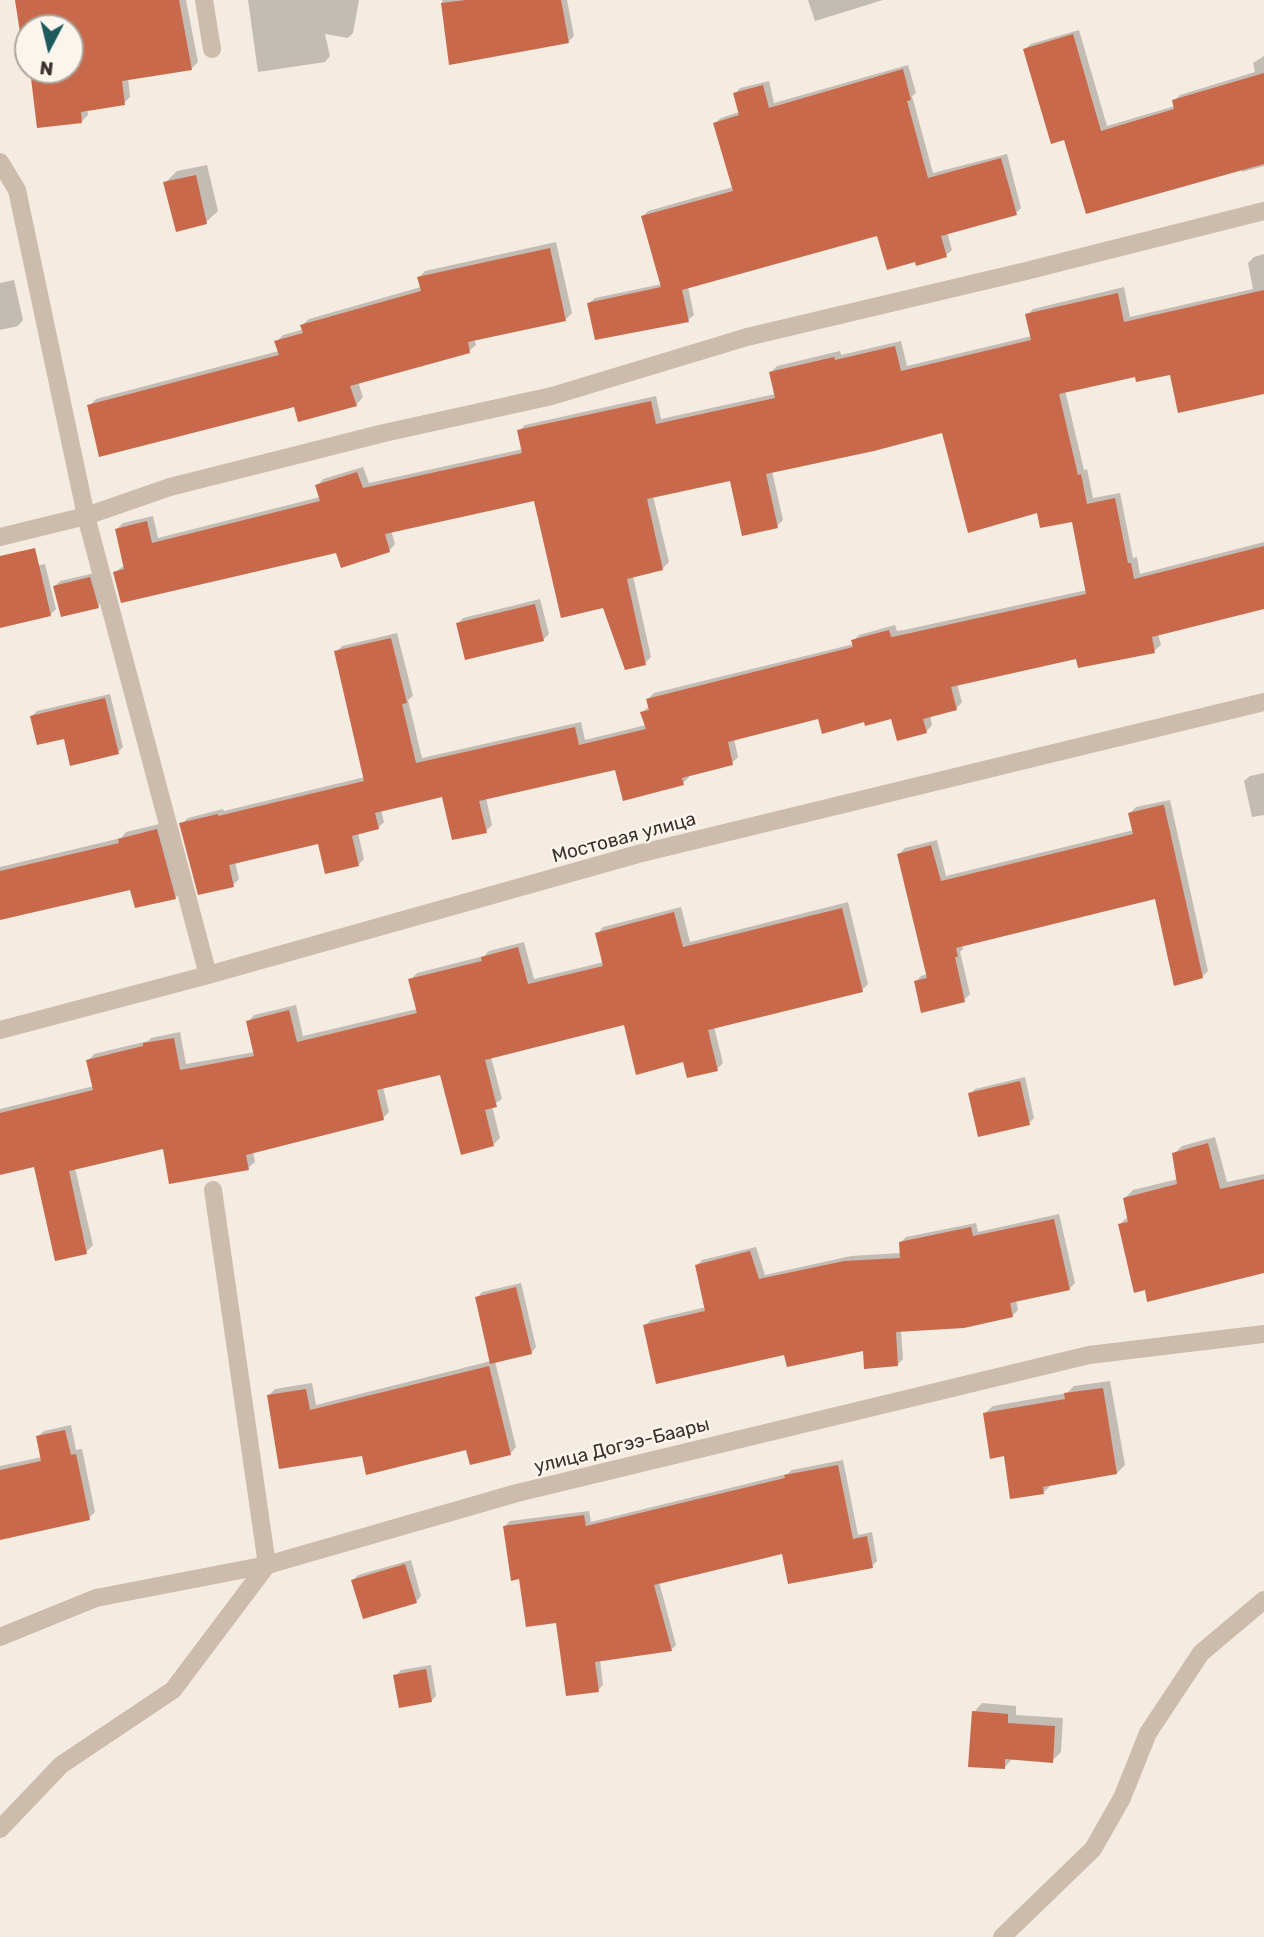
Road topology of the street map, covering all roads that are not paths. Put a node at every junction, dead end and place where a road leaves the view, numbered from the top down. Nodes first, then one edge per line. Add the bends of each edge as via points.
1 (204, 0) edge
2 (212, 49) dead end
3 (0, 163) edge
4 (1264, 211) edge
5 (86, 516) junction
6 (0, 537) edge
7 (1264, 702) edge
8 (208, 975) junction
9 (0, 1030) edge
10 (213, 1190) dead end
11 (1264, 1334) edge
12 (267, 1565) junction
13 (1264, 1600) edge
14 (0, 1637) edge
15 (0, 1829) edge
16 (1002, 1937) edge

1 - 2 street
3 - 5 street via 17,190
4 - 5 street via 747,337 552,396 170,487
5 - 6 street
5 - 8 street
7 - 8 street, Мостовая улица via 638,855
8 - 9 street, Мостовая улица
10 - 12 street
11 - 12 street, улица Догээ-Баары via 1089,1355 517,1493
12 - 14 street, улица Догээ-Баары via 96,1598
12 - 15 street via 173,1690 61,1765
13 - 16 street via 1201,1653 1147,1733 1122,1798 1093,1849

